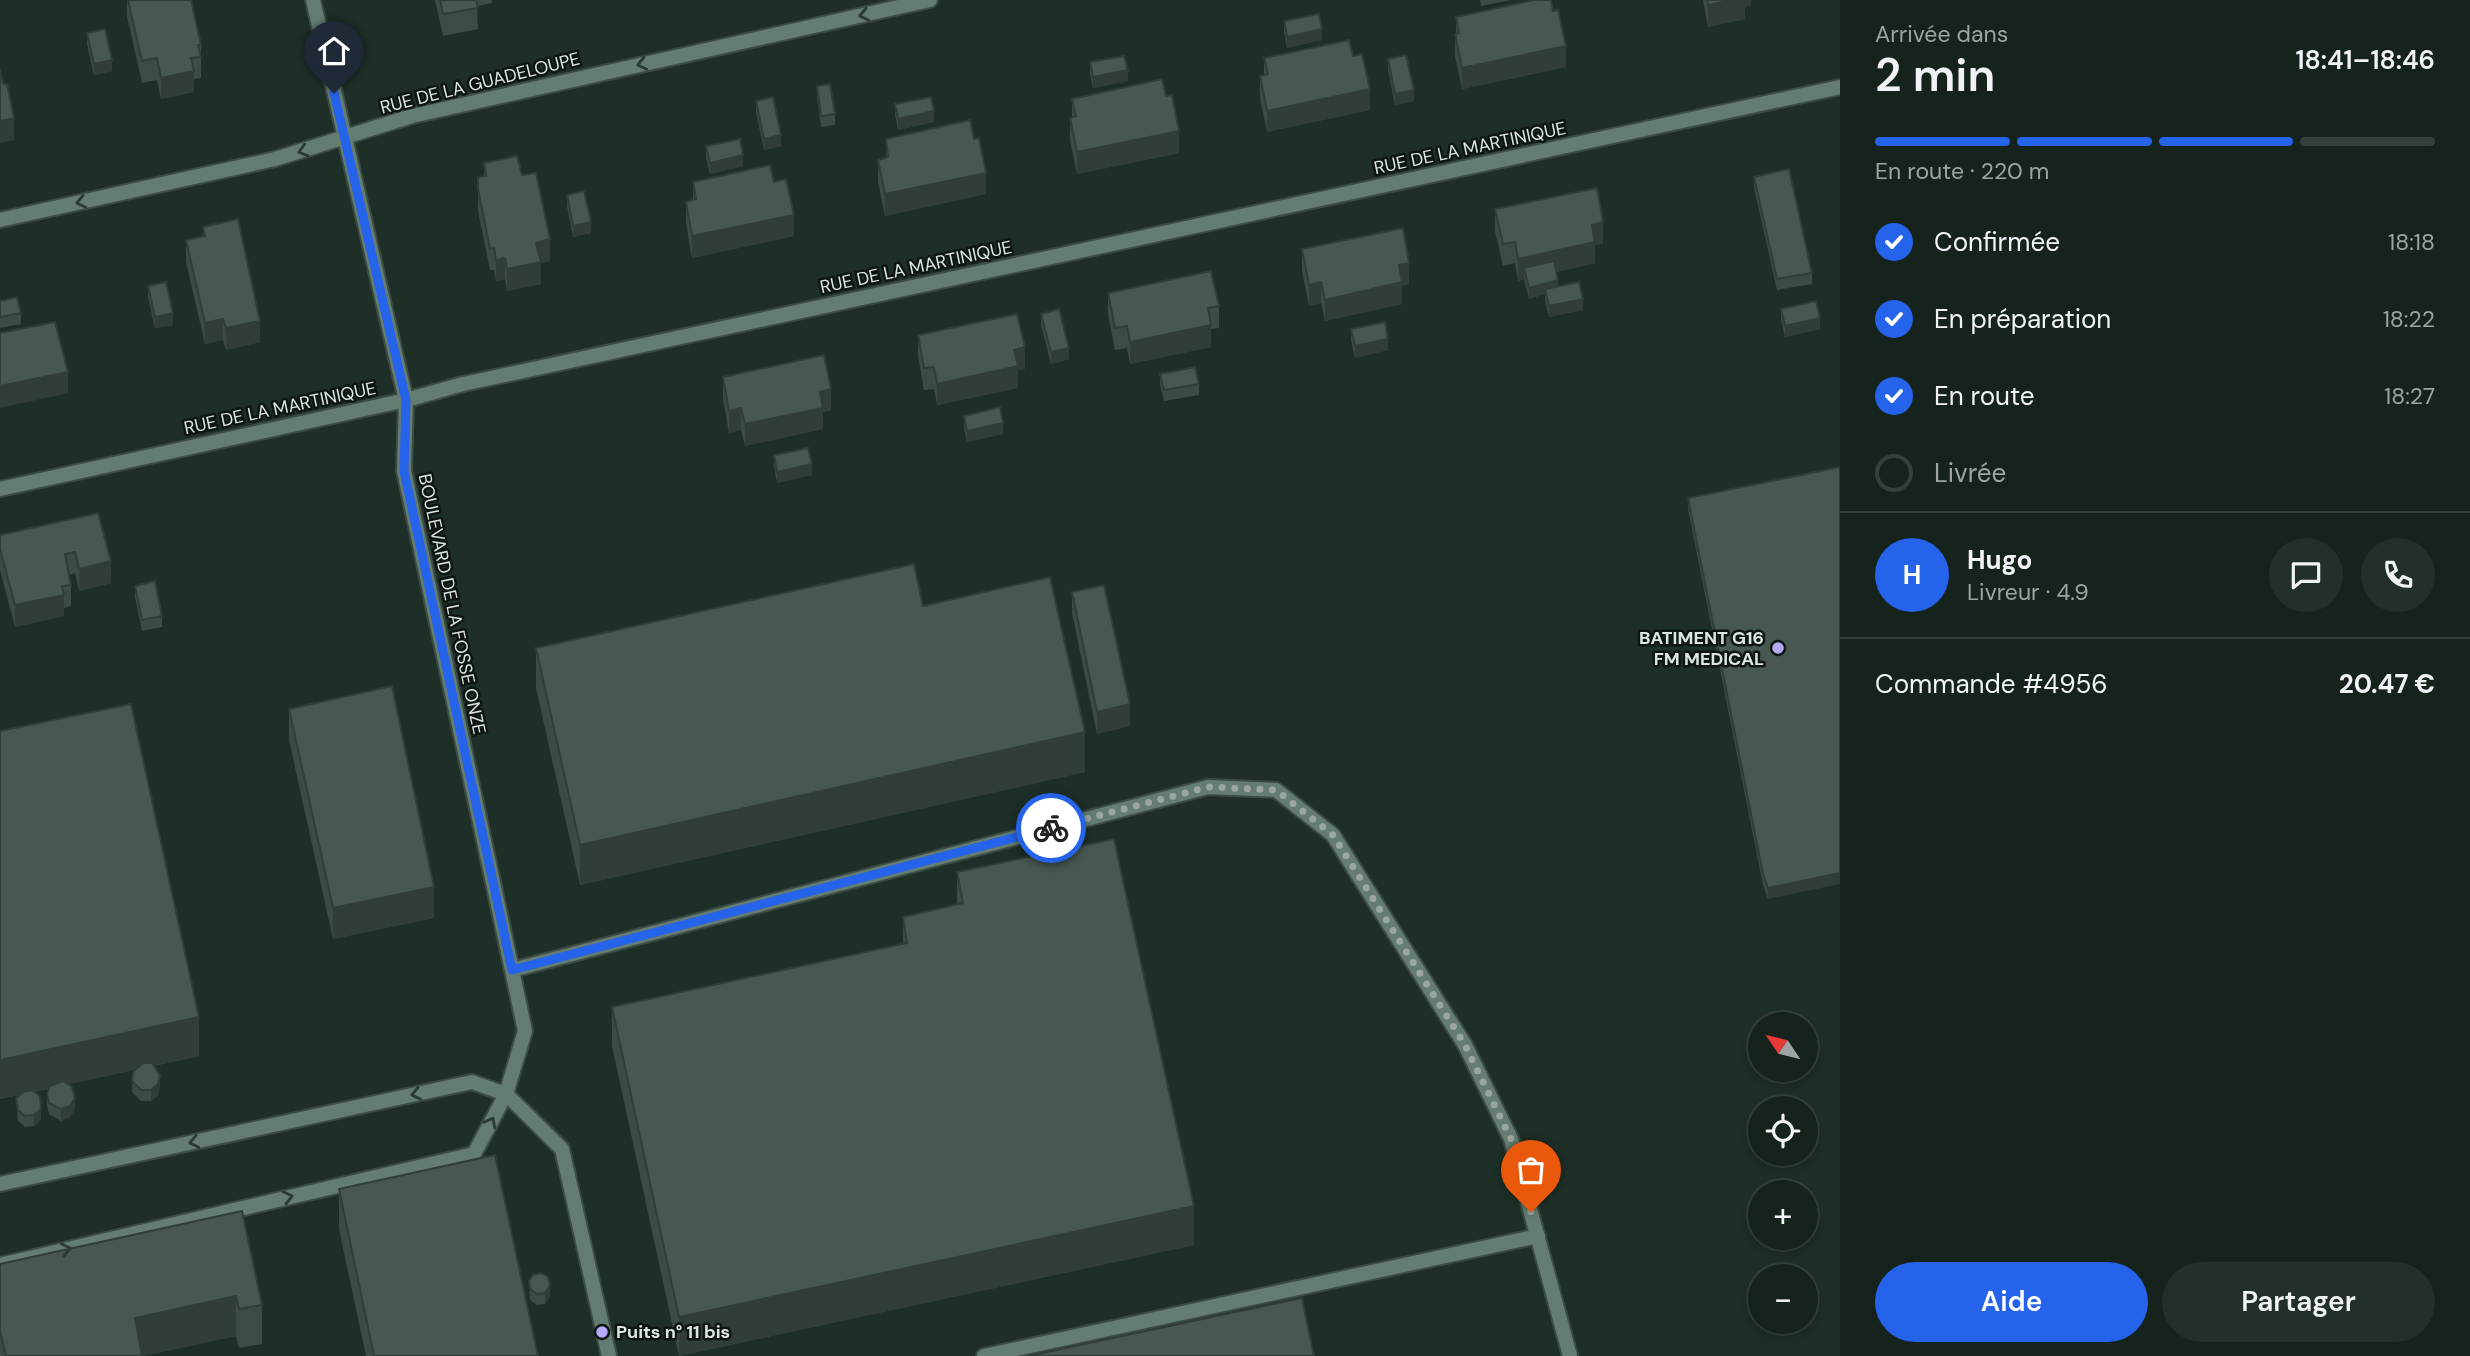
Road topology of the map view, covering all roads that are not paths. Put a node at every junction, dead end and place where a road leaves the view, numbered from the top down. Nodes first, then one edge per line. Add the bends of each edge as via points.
1 (313, 0) edge
2 (930, 0) edge
3 (1840, 87) edge
4 (344, 139) junction
5 (0, 220) edge
6 (406, 400) junction
7 (0, 489) edge
8 (512, 970) junction
9 (506, 1094) junction
10 (0, 1184) edge
11 (1538, 1236) junction
12 (0, 1265) edge
13 (610, 1356) edge
14 (984, 1356) edge
15 (1570, 1356) edge

1 - 4 street, BOULEVARD DE LA FOSSE ONZE
2 -> 4 street, RUE DE LA GUADELOUPE via 412,116
3 - 6 street, RUE DE LA MARTINIQUE
4 -> 5 street, RUE DE LA GUADELOUPE via 275,159
4 - 6 street, BOULEVARD DE LA FOSSE ONZE
6 - 7 street, RUE DE LA MARTINIQUE
6 - 8 street, BOULEVARD DE LA FOSSE ONZE via 404,471
8 - 9 street, BOULEVARD DE LA FOSSE ONZE via 525,1031
8 - 11 street via 1208,787 1276,790 1333,835 1465,1045 1511,1139
9 -> 10 street via 472,1082
12 -> 9 street, BOULEVARD DE LA FOSSE ONZE via 474,1154
9 - 13 street via 562,1149
11 - 14 street
11 - 15 street

